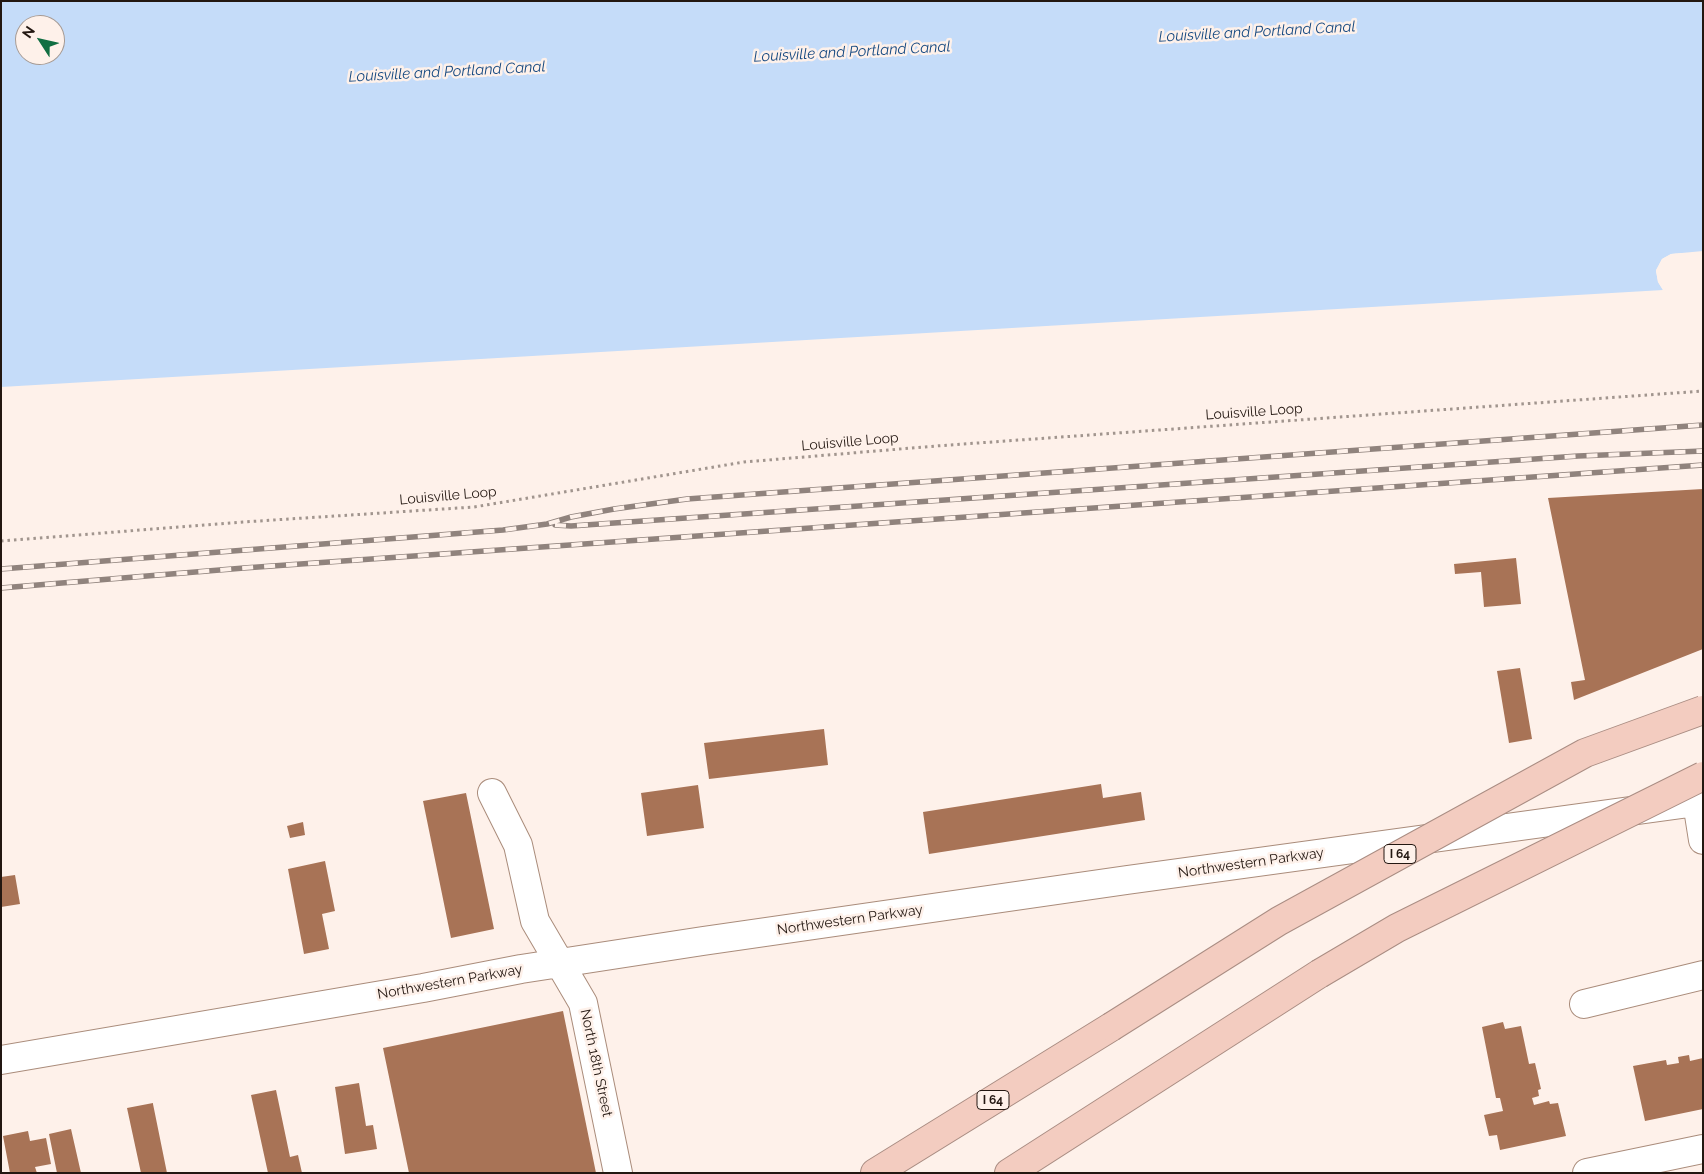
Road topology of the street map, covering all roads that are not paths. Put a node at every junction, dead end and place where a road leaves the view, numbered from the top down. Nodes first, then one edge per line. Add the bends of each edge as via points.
1 (1703, 710) edge
2 (1703, 776) edge
3 (492, 793) dead end
4 (1700, 802) edge
5 (1703, 840) edge
6 (560, 964) junction
7 (1703, 975) edge
8 (1584, 1004) dead end
9 (1, 1060) edge
10 (1703, 1149) edge
11 (618, 1173) edge
12 (875, 1173) edge
13 (1009, 1173) edge
14 (1587, 1173) edge

1 - 12 highway, I 64, bridge via 1585,753 1278,921
2 - 13 highway, bridge via 1397,928 1319,974
3 - 6 street, North 18th Street via 518,845 535,921
4 - 5 street
4 - 6 street, Northwestern Parkway via 1127,880
6 - 9 street, Northwestern Parkway
6 - 11 street, North 18th Street via 583,1003
7 - 8 street
10 - 14 street

